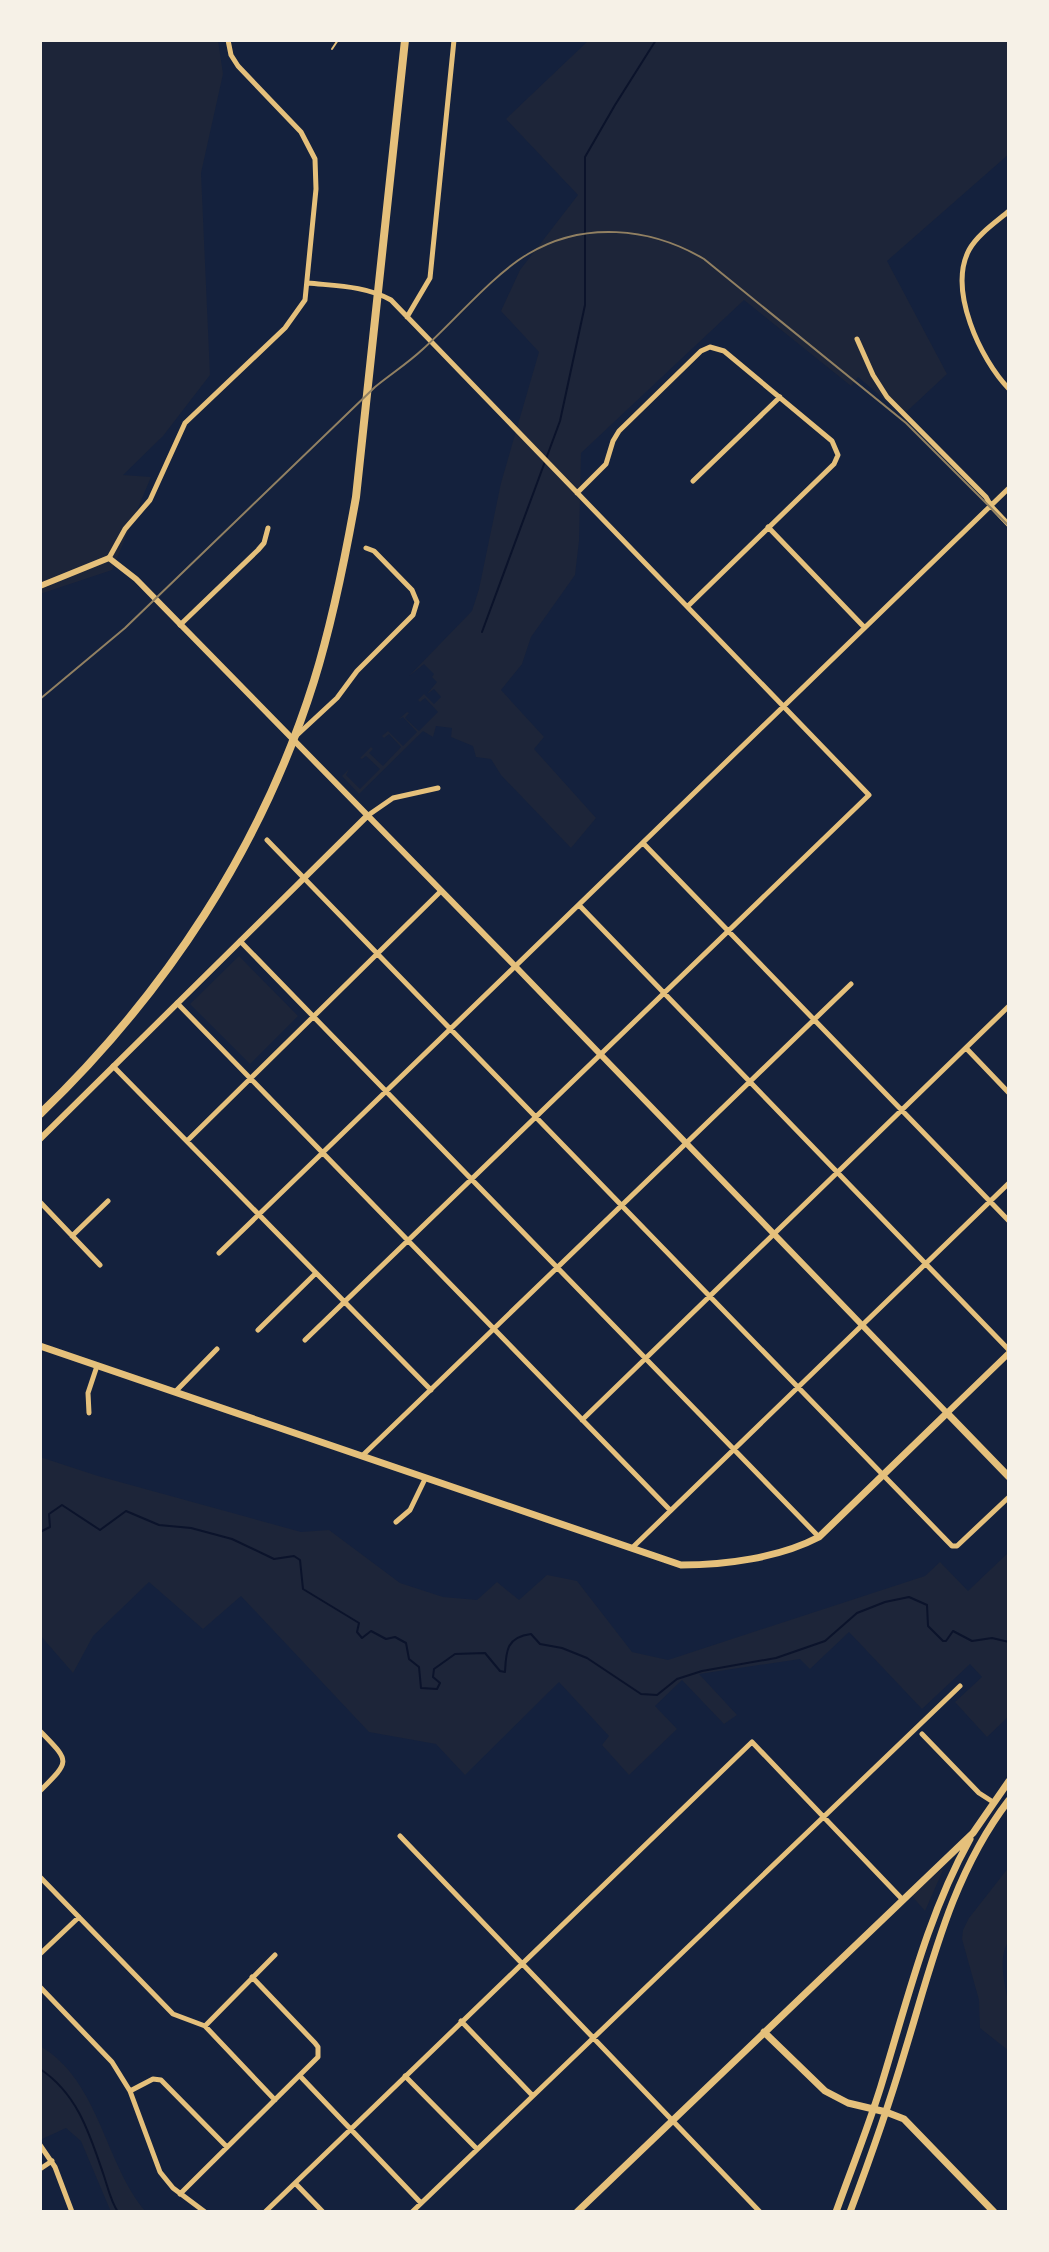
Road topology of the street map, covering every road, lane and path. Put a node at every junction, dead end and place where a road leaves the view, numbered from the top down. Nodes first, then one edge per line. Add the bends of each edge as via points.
1 (228, 40) edge
2 (338, 40) edge
3 (405, 40) edge
4 (454, 40) edge
5 (332, 49) dead end
6 (1009, 211) edge
7 (308, 283) junction
8 (407, 317) junction
9 (857, 339) dead end
10 (1009, 389) edge
11 (780, 397) junction
12 (693, 481) dead end
13 (1009, 488) edge
14 (577, 493) junction
15 (991, 506) junction
16 (1009, 525) edge
17 (768, 527) junction
18 (268, 528) dead end
19 (366, 548) dead end
20 (109, 558) junction
21 (40, 586) edge
22 (688, 606) junction
23 (180, 625) junction
24 (864, 627) junction
25 (784, 706) junction
26 (292, 740) junction
27 (438, 788) dead end
28 (367, 816) junction
29 (267, 840) dead end
30 (643, 843) junction
31 (304, 878) junction
32 (441, 891) junction
33 (579, 905) junction
34 (729, 932) junction
35 (240, 940) junction
36 (378, 953) junction
37 (515, 966) junction
38 (851, 984) dead end
39 (665, 994) junction
40 (176, 1003) junction
41 (1009, 1006) edge
42 (314, 1016) junction
43 (814, 1019) junction
44 (450, 1028) junction
45 (966, 1048) junction
46 (601, 1055) junction
47 (113, 1066) junction
48 (250, 1078) junction
49 (750, 1081) junction
50 (387, 1090) junction
51 (1009, 1093) edge
52 (902, 1110) junction
53 (40, 1114) edge
54 (537, 1117) junction
55 (40, 1139) edge
56 (187, 1141) junction
57 (686, 1143) junction
58 (322, 1153) junction
59 (838, 1172) junction
60 (473, 1179) junction
61 (1009, 1183) edge
62 (108, 1201) dead end
63 (990, 1201) junction
64 (40, 1202) edge
65 (622, 1205) junction
66 (259, 1214) junction
67 (1009, 1221) edge
68 (774, 1234) junction
69 (72, 1236) junction
70 (409, 1241) junction
71 (219, 1253) dead end
72 (925, 1263) junction
73 (100, 1265) dead end
74 (558, 1267) junction
75 (316, 1273) junction
76 (710, 1296) junction
77 (345, 1302) junction
78 (862, 1325) junction
79 (494, 1329) junction
80 (258, 1330) dead end
81 (305, 1340) dead end
82 (40, 1346) edge
83 (217, 1349) dead end
84 (1009, 1351) edge
85 (647, 1358) junction
86 (97, 1366) junction
87 (798, 1386) junction
88 (431, 1390) junction
89 (174, 1393) junction
90 (89, 1413) dead end
91 (947, 1413) junction
92 (582, 1420) junction
93 (734, 1448) junction
94 (361, 1457) junction
95 (884, 1474) junction
96 (1009, 1477) edge
97 (425, 1479) junction
98 (1009, 1497) edge
99 (670, 1510) junction
100 (396, 1522) dead end
101 (819, 1537) junction
102 (631, 1548) junction
103 (960, 1686) dead end
104 (40, 1731) edge
105 (922, 1734) dead end
106 (1009, 1781) edge
107 (40, 1791) edge
108 (1009, 1800) edge
109 (993, 1802) junction
110 (822, 1816) junction
111 (973, 1833) junction
112 (400, 1836) dead end
113 (40, 1877) edge
114 (902, 1899) junction
115 (79, 1917) junction
116 (40, 1954) edge
117 (275, 1955) dead end
118 (521, 1963) junction
119 (252, 1977) junction
120 (40, 1987) edge
121 (461, 2021) junction
122 (205, 2026) junction
123 (764, 2032) junction
124 (592, 2037) junction
125 (300, 2076) junction
126 (405, 2076) junction
127 (130, 2091) junction
128 (532, 2095) junction
129 (275, 2100) junction
130 (873, 2109) junction
131 (886, 2112) junction
132 (671, 2121) junction
133 (349, 2130) junction
134 (40, 2145) edge
135 (227, 2147) junction
136 (477, 2149) junction
137 (52, 2161) junction
138 (40, 2169) edge
139 (295, 2183) junction
140 (180, 2194) junction
141 (421, 2203) junction
142 (72, 2212) edge
143 (205, 2212) edge
144 (265, 2212) edge
145 (323, 2212) edge
146 (412, 2212) edge
147 (577, 2212) edge
148 (760, 2212) edge
149 (836, 2212) edge
150 (850, 2212) edge
151 (994, 2212) edge

1 - 7 street via 238,66 301,132 315,159
2 - 5 lane
3 - 53 highway via 362,450 343,569 314,681 281,770 206,914 138,1008
4 - 8 street via 430,278
6 - 10 street via 973,243 960,276 969,317 992,369
7 - 8 street via 378,293
7 - 20 street via 292,320 185,423 150,500
8 - 14 street
9 - 15 street via 887,397
11 - 12 street
11 - 14 street via 724,351 701,351 619,431 606,464
11 - 17 street via 832,441 838,455
13 - 15 street
14 - 22 street
15 - 16 street
15 - 24 street
17 - 22 street
17 - 24 street
18 - 23 street via 258,550
19 - 26 street via 412,590 417,602 413,615
20 - 21 street
20 - 23 street
22 - 25 street
23 - 26 street
24 - 25 street
25 - 30 street
25 - 34 street via 869,795
26 - 28 street
27 - 28 street via 393,798
28 - 31 street
28 - 32 street
29 - 31 street
30 - 33 street
30 - 34 street
31 - 35 street
31 - 36 street
32 - 36 street
32 - 37 street
33 - 37 street
33 - 39 street
34 - 39 street
34 - 43 street
35 - 40 street
35 - 42 street
36 - 42 street
36 - 44 street
37 - 44 street
37 - 46 street
38 - 43 street
39 - 46 street
39 - 49 street
40 - 47 street
40 - 48 street
41 - 45 street
42 - 48 street
42 - 50 street
43 - 49 street
43 - 52 street
44 - 50 street
44 - 54 street
45 - 51 street
45 - 52 street
46 - 54 street
46 - 57 street
47 - 55 street
47 - 56 street
48 - 56 street
48 - 58 street
49 - 57 street
49 - 59 street
50 - 58 street
50 - 60 street
52 - 59 street
52 - 63 street
54 - 60 street
54 - 65 street
56 - 66 street
57 - 65 street
57 - 68 street
58 - 66 street
58 - 70 street
59 - 68 street
59 - 72 street
60 - 70 street
60 - 74 street
61 - 63 street
62 - 69 street
63 - 67 street
63 - 72 street
64 - 69 street
65 - 74 street
65 - 76 street
66 - 71 street
66 - 75 street
68 - 76 street
68 - 78 street
69 - 73 street
70 - 77 street
70 - 79 street
72 - 78 street
72 - 84 street
74 - 79 street
74 - 85 street
75 - 77 street
75 - 80 street
76 - 85 street
76 - 87 street
77 - 81 street
77 - 88 street
78 - 87 street
78 - 91 street
79 - 88 street
79 - 92 street
82 - 86 main road
83 - 89 street
84 - 91 street
85 - 92 street
85 - 93 street
86 - 89 main road
86 - 90 street via 88,1393
87 - 93 street
87 - 95 street
88 - 94 street
89 - 94 main road
91 - 95 main road
91 - 96 main road
92 - 99 street
93 - 99 street
93 - 101 street
94 - 97 main road
95 - 98 street via 952,1546
95 - 101 main road
97 - 100 street via 410,1510
97 - 102 main road
99 - 102 street
101 - 102 main road via 780,1551 701,1565 681,1565
103 - 110 street
104 - 107 street via 64,1762
105 - 109 street
106 - 109 main road
108 - 131 main road via 978,1845 947,1913
109 - 111 main road
110 - 114 street
110 - 118 street via 752,1742
110 - 124 street
111 - 114 main road
111 - 130 main road via 936,1910
112 - 118 street
113 - 115 street
114 - 123 main road
115 - 116 street
115 - 122 street via 173,2014
117 - 119 street
118 - 121 street
118 - 124 street
119 - 122 street
119 - 125 street via 315,2043 316,2062
120 - 127 street via 106,2055
121 - 126 street
121 - 128 street
122 - 129 street
123 - 130 main road via 825,2091
123 - 132 main road
124 - 128 street
124 - 132 street
125 - 129 street
125 - 133 street
126 - 133 street
126 - 136 street
127 - 135 street via 161,2080
127 - 140 street via 160,2172
128 - 136 street
129 - 135 street
130 - 131 main road
130 - 149 main road
131 - 150 main road
131 - 151 main road via 904,2119
132 - 147 main road
132 - 148 street
133 - 139 street
133 - 141 street
134 - 137 street
135 - 140 street
136 - 141 street
137 - 138 street
137 - 142 street
139 - 144 street
139 - 145 street
140 - 143 street
141 - 146 street

